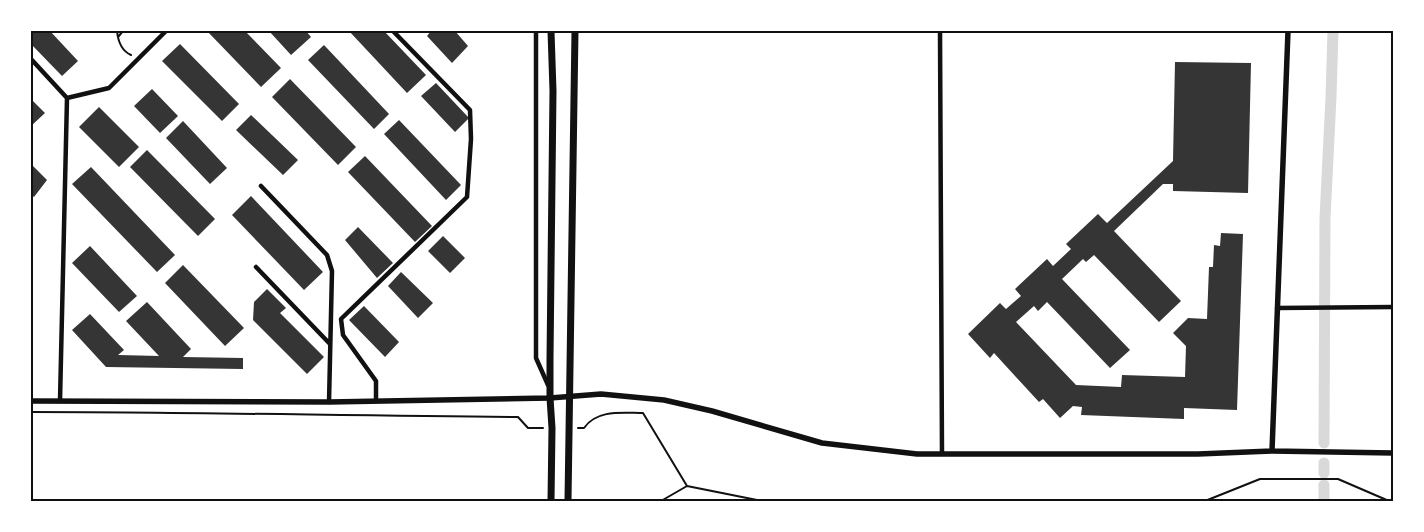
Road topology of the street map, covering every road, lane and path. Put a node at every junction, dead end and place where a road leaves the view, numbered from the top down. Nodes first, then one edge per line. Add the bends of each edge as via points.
1 (117, 31) edge
2 (123, 31) edge
3 (166, 31) edge
4 (393, 31) edge
5 (536, 31) edge
6 (552, 31) edge
7 (574, 31) edge
8 (940, 31) edge
9 (1288, 31) edge
10 (118, 37) junction
11 (130, 56) dead end
12 (31, 59) edge
13 (67, 98) junction
14 (261, 186) dead end
15 (256, 267) dead end
16 (1393, 307) edge
17 (1277, 308) junction
18 (330, 344) junction
19 (550, 389) junction
20 (570, 396) junction
21 (550, 398) junction
22 (376, 400) junction
23 (31, 401) edge
24 (60, 401) junction
25 (329, 402) junction
26 (31, 412) edge
27 (552, 428) junction
28 (568, 428) junction
29 (1272, 451) junction
30 (1393, 453) edge
31 (942, 454) junction
32 (687, 486) junction
33 (552, 501) edge
34 (568, 501) edge
35 (661, 501) edge
36 (762, 501) edge
37 (1205, 501) edge
38 (1388, 501) edge

1 - 10 path
2 - 10 path
3 - 13 street via 109,88
4 - 22 street via 470,110 471,139 466,197 341,320 343,335 376,380
5 - 19 street via 536,358
6 - 19 main road
7 - 20 main road
8 - 31 street
9 - 17 street
10 - 11 path
12 - 13 street
13 - 24 street
14 - 18 street via 328,255 332,272
15 - 18 street
16 - 17 street
17 - 29 street
18 - 25 street
19 - 21 main road
20 - 21 street
20 - 28 main road
20 - 31 street via 601,394 664,400 822,443
21 - 22 street
21 - 27 main road
22 - 25 street
23 - 24 street
24 - 25 street
26 - 27 path via 518,417 528,428
27 - 33 main road
28 - 32 path via 584,428 594,418 613,413 643,413
28 - 34 main road
29 - 30 street
29 - 31 street
32 - 35 path
32 - 36 path
37 - 38 path via 1260,479 1338,479

